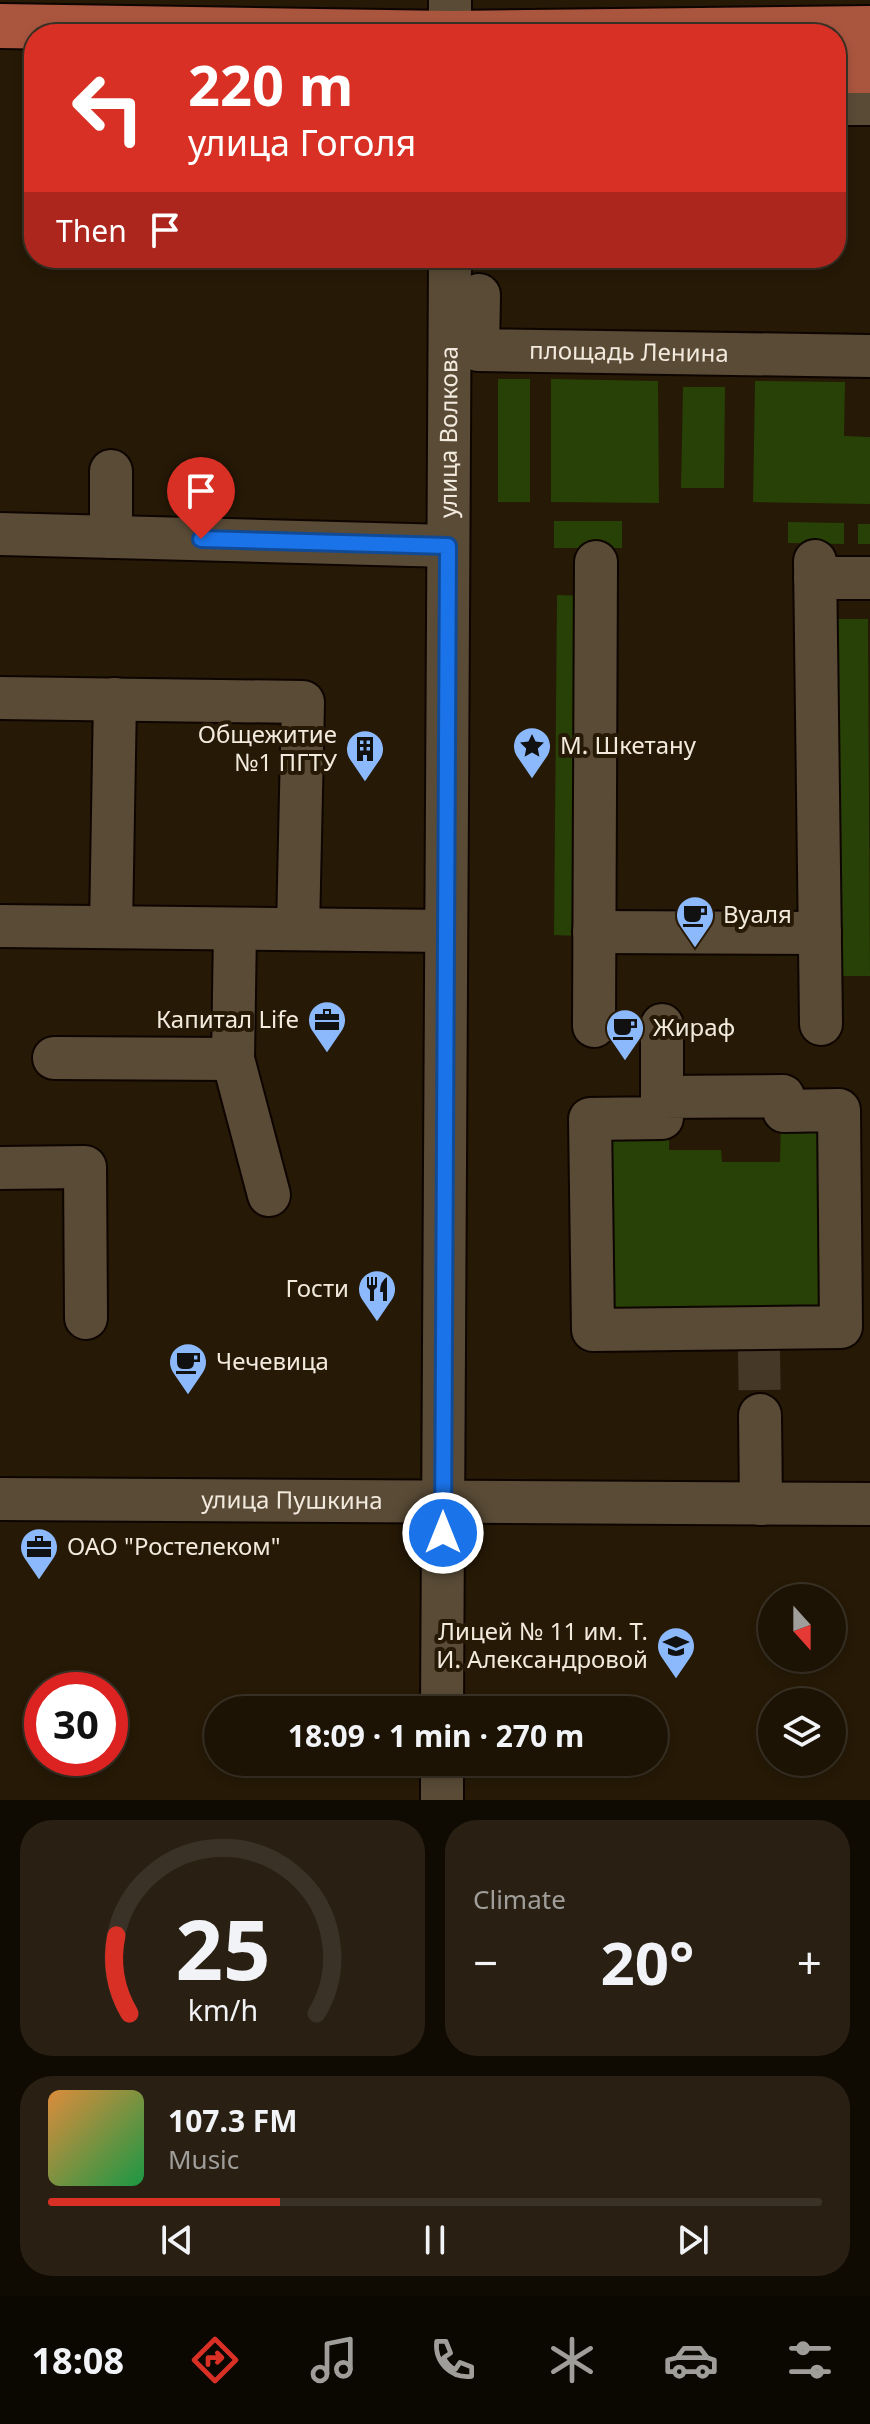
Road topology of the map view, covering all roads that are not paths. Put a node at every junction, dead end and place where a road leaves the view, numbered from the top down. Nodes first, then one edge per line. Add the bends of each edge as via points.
1 (450, 0) edge
2 (136, 14) edge
3 (301, 24) edge
4 (450, 24) edge
5 (0, 26) edge
6 (846, 28) edge
7 (870, 28) edge
8 (0, 55) edge
9 (24, 56) edge
10 (846, 71) edge
11 (870, 71) edge
12 (846, 104) edge
13 (870, 104) edge
14 (450, 268) edge
15 (479, 268) edge
16 (870, 356) edge
17 (111, 471) dead end
18 (0, 534) edge
19 (111, 537) junction
20 (448, 546) junction
21 (596, 562) dead end
22 (870, 578) edge
23 (0, 698) edge
24 (115, 699) junction
25 (0, 926) edge
26 (111, 927) junction
27 (235, 929) junction
28 (298, 929) junction
29 (446, 931) junction
30 (594, 932) junction
31 (820, 933) junction
32 (821, 1024) dead end
33 (662, 1025) dead end
34 (594, 1026) dead end
35 (54, 1058) dead end
36 (233, 1059) junction
37 (662, 1097) junction
38 (0, 1168) edge
39 (269, 1195) dead end
40 (86, 1318) dead end
41 (760, 1415) tunnel mouth
42 (0, 1499) edge
43 (444, 1502) junction
44 (761, 1504) junction
45 (870, 1504) edge
46 (442, 1696) edge
47 (442, 1776) edge
48 (442, 1800) edge

1 - 4 street
2 - 3 main road
2 - 5 main road
6 - 7 main road
8 - 9 main road
10 - 11 main road
12 - 13 street
14 - 20 street, улица Волкова
15 - 16 street, площадь Ленина via 478,350
17 - 19 street
18 - 19 street
19 - 20 street
20 - 29 street, улица Волкова
21 - 30 street
22 - 31 street via 815,570
23 - 24 street
24 - 26 street
24 - 28 street via 303,702
25 - 26 street
26 - 27 street
27 - 28 street
27 - 36 street
28 - 29 street
29 - 43 street, улица Волкова
30 - 31 street
30 - 34 street
31 - 32 street
33 - 37 street
35 - 36 street
36 - 39 street
37 - 37 street via 662,1118 590,1119 593,1330 759,1338 841,1327 839,1110 784,1111 783,1096
38 - 40 street via 85,1167
41 - 44 street
42 - 43 street, улица Пушкина
43 - 44 street, улица Пушкина
43 - 46 street, улица Волкова
44 - 45 street, улица Пушкина
47 - 48 street

